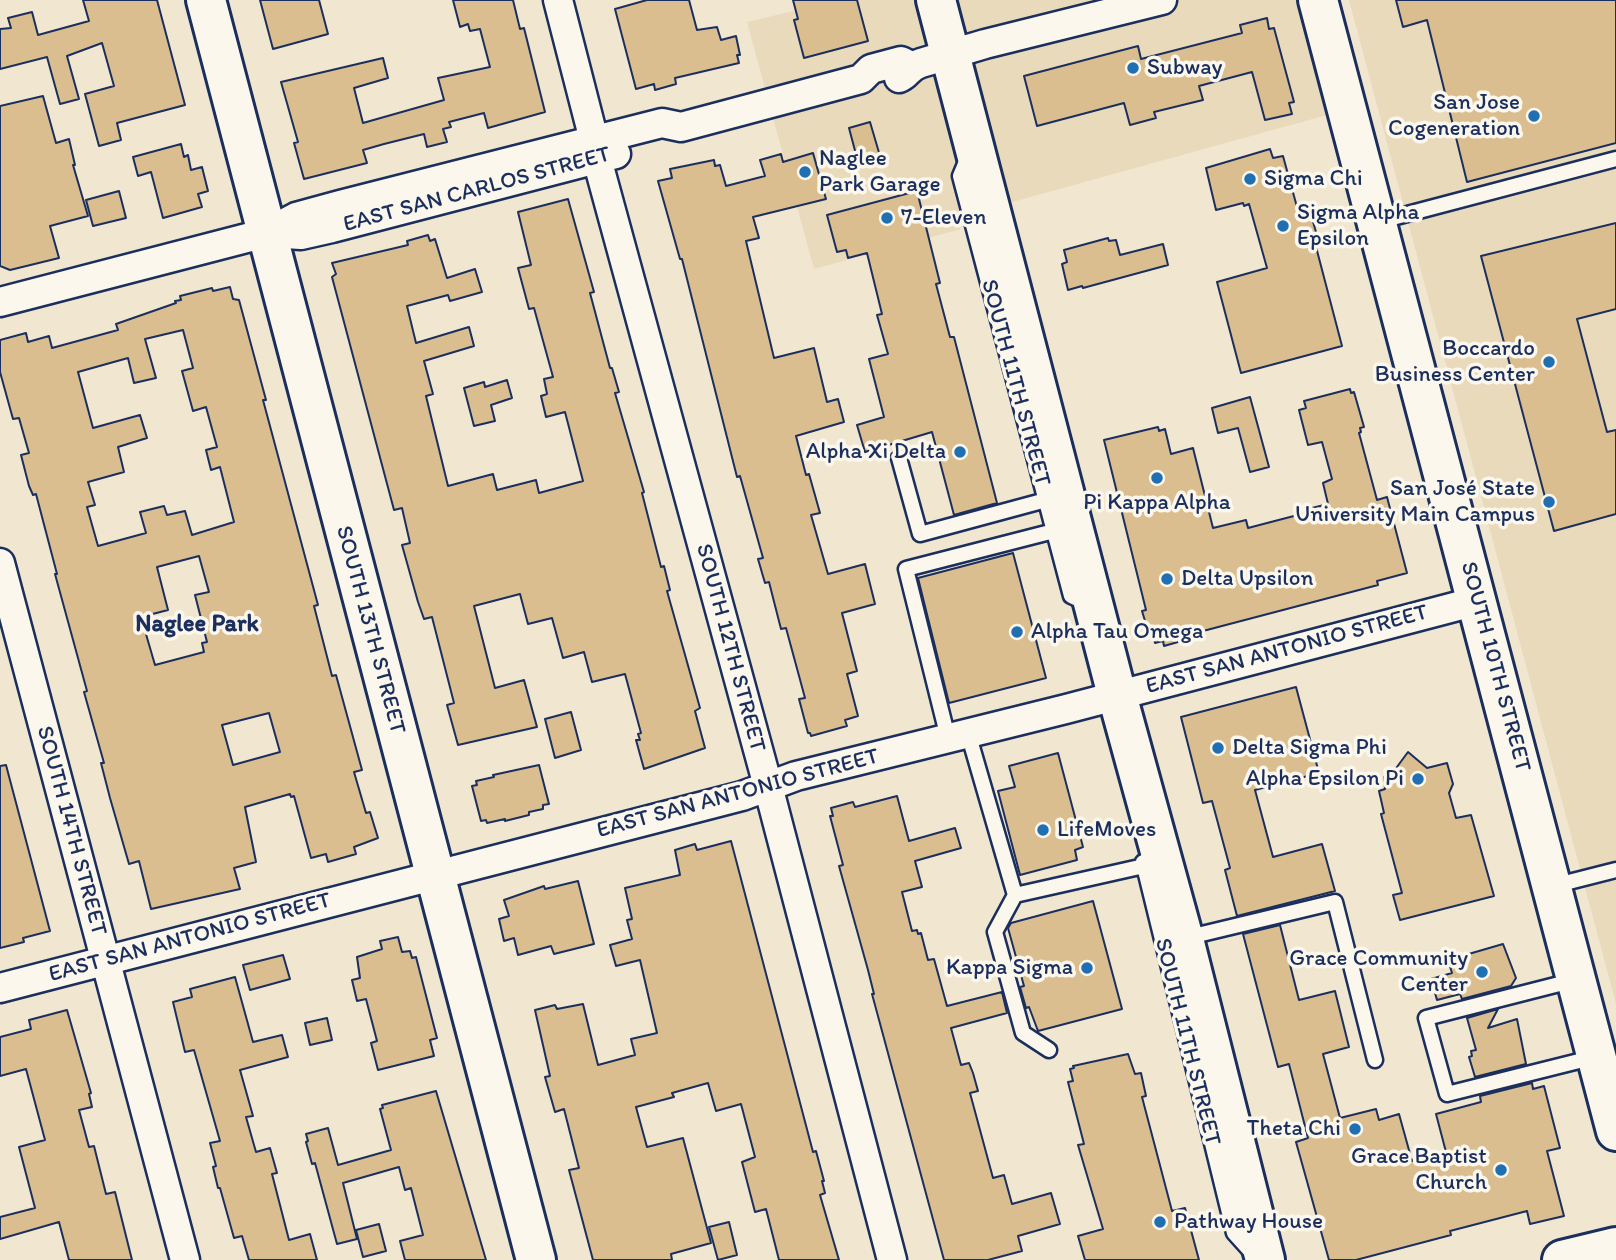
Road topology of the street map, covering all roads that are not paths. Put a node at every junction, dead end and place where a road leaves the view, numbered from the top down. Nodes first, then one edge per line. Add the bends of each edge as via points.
1 (206, 0) edge
2 (558, 0) edge
3 (936, 0) edge
4 (1162, 0) edge
5 (1318, 0) edge
6 (950, 55) junction
7 (973, 146) junction
8 (596, 149) junction
9 (1616, 159) edge
10 (1376, 222) junction
11 (266, 233) junction
12 (0, 302) edge
13 (899, 458) dead end
14 (1046, 500) junction
15 (1054, 531) junction
16 (0, 563) edge
17 (1477, 601) junction
18 (1095, 608) junction
19 (1117, 695) junction
20 (958, 735) junction
21 (768, 786) junction
22 (1144, 832) junction
23 (1144, 866) junction
24 (1616, 870) edge
25 (433, 874) junction
26 (1553, 886) junction
27 (1015, 895) junction
28 (1184, 939) junction
29 (105, 960) junction
30 (1577, 980) junction
31 (0, 988) edge
32 (1049, 1050) dead end
33 (1375, 1059) dead end
34 (1605, 1073) edge
35 (1616, 1131) edge
36 (1609, 1248) edge
37 (185, 1260) edge
38 (536, 1260) edge
39 (892, 1260) edge
40 (1259, 1260) edge
41 (1265, 1260) edge
42 (1562, 1260) edge

1 - 11 main road, SOUTH 13TH STREET
2 - 8 street, SOUTH 12TH STREET
3 - 6 main road, SOUTH 11TH STREET
4 - 6 street, EAST SAN CARLOS STREET
5 - 10 main road, SOUTH 10TH STREET
6 - 7 main road, SOUTH 11TH STREET
6 - 8 street, EAST SAN CARLOS STREET via 911,66 901,61 871,69 861,79 681,127 669,140
7 - 14 lane, SOUTH 11TH STREET via 960,176
7 - 18 main road, SOUTH 11TH STREET
8 - 11 street, EAST SAN CARLOS STREET via 300,235
8 - 21 street, SOUTH 12TH STREET
9 - 10 lane
10 - 17 main road, SOUTH 10TH STREET
11 - 12 street, EAST SAN CARLOS STREET
11 - 25 main road, SOUTH 13TH STREET
13 - 14 lane via 920,534
14 - 15 lane, SOUTH 11TH STREET
15 - 18 lane, SOUTH 11TH STREET via 1071,596
15 - 20 lane via 906,569
16 - 29 street, SOUTH 14TH STREET
17 - 19 street, EAST SAN ANTONIO STREET
17 - 26 main road, SOUTH 10TH STREET
18 - 19 main road, SOUTH 11TH STREET
19 - 20 street, EAST SAN ANTONIO STREET
19 - 22 main road, SOUTH 11TH STREET
20 - 21 street, EAST SAN ANTONIO STREET
20 - 27 lane
21 - 25 street, EAST SAN ANTONIO STREET
21 - 39 street, SOUTH 12TH STREET
22 - 23 lane, SOUTH 11TH STREET
22 - 28 main road, SOUTH 11TH STREET
23 - 27 lane
23 - 40 lane, SOUTH 11TH STREET via 1234,1233
24 - 26 lane
25 - 29 street, EAST SAN ANTONIO STREET
25 - 38 main road, SOUTH 13TH STREET
26 - 30 main road, SOUTH 10TH STREET
27 - 32 lane via 995,932 1023,1033
28 - 33 lane via 1335,902
28 - 41 main road, SOUTH 11TH STREET
29 - 31 street, EAST SAN ANTONIO STREET
29 - 37 street, SOUTH 14TH STREET
30 - 34 main road, SOUTH 10TH STREET
30 - 34 lane via 1426,1018 1447,1094
34 - 35 main road, SOUTH 10TH STREET
36 - 42 main road

